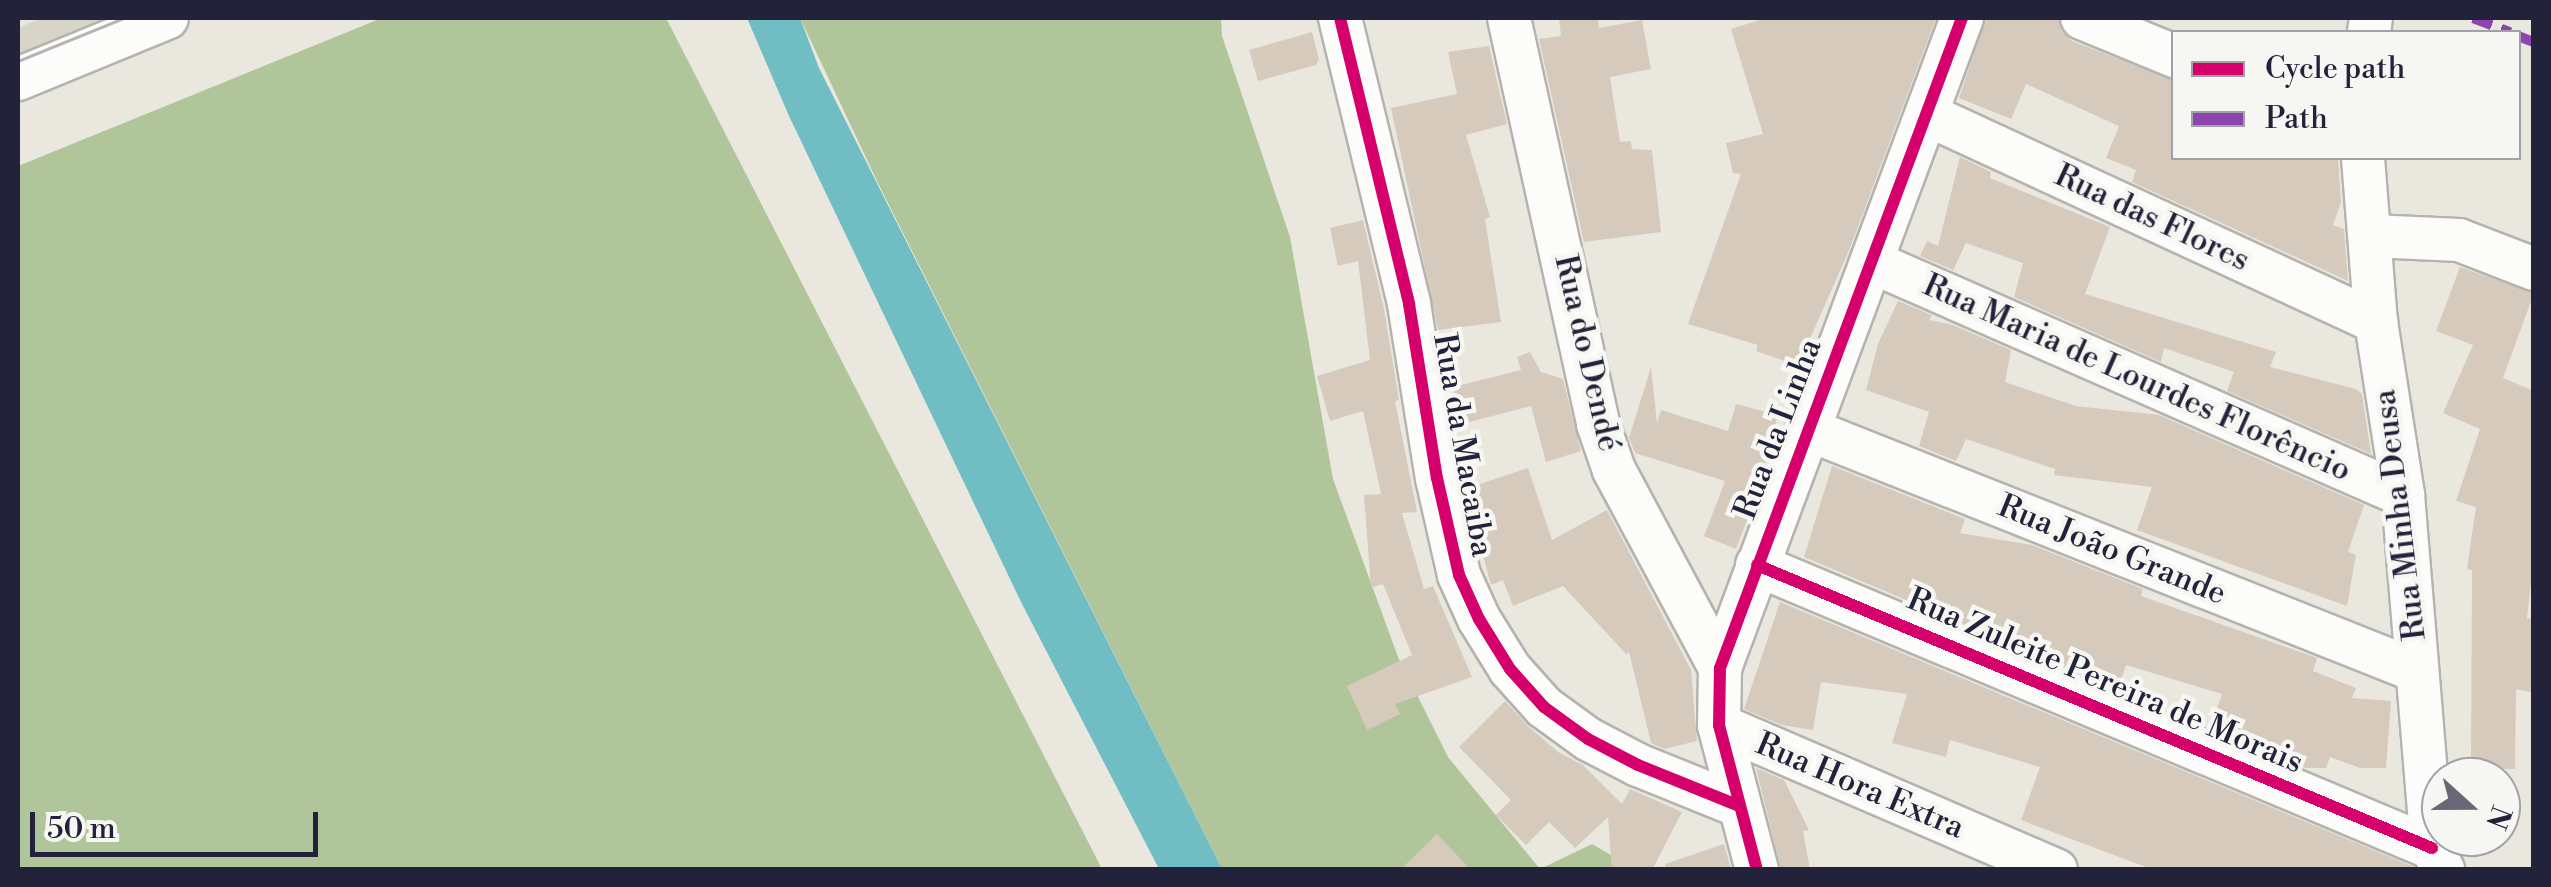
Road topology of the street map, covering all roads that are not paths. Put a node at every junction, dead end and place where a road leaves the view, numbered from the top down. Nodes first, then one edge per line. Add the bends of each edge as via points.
1 (167, 18) edge
2 (1340, 18) edge
3 (1510, 18) edge
4 (1962, 18) edge
5 (2082, 18) edge
6 (2171, 55) edge
7 (18, 79) edge
8 (1928, 115) junction
9 (2364, 160) edge
10 (2372, 236) junction
11 (1872, 262) junction
12 (2534, 269) edge
13 (2376, 322) junction
14 (1807, 429) junction
15 (2403, 495) junction
16 (1757, 564) junction
17 (1720, 668) junction
18 (2418, 671) junction
19 (1719, 725) junction
20 (1737, 805) junction
21 (2438, 859) edge
22 (1757, 870) edge
23 (2056, 870) edge

1 - 7 street
2 - 20 street, Rua da Macaiba via 1409,304 1458,575 1479,619 1544,707 1588,739
3 - 17 street, Rua do Dendé via 1603,439
4 - 8 street, Rua da Linha
5 - 6 street
8 - 11 street, Rua da Linha
8 - 13 street, Rua das Flores
9 - 10 street, Rua Minha Deusa
10 - 12 street via 2459,240
10 - 13 street, Rua Minha Deusa
11 - 14 street, Rua da Linha
11 - 15 street, Rua Maria de Lourdes Florêncio
13 - 15 street, Rua Minha Deusa
14 - 16 street, Rua da Linha
14 - 18 street, Rua João Grande
15 - 18 street, Rua Minha Deusa
16 - 17 street, Rua da Linha
16 - 21 street, Rua Zuleite Pereira de Morais
17 - 19 street, Rua da Linha
18 - 21 street, Rua Minha Deusa
19 - 20 street, Rua da Linha
19 - 23 street, Rua Hora Extra
20 - 22 street, Rua da Linha

